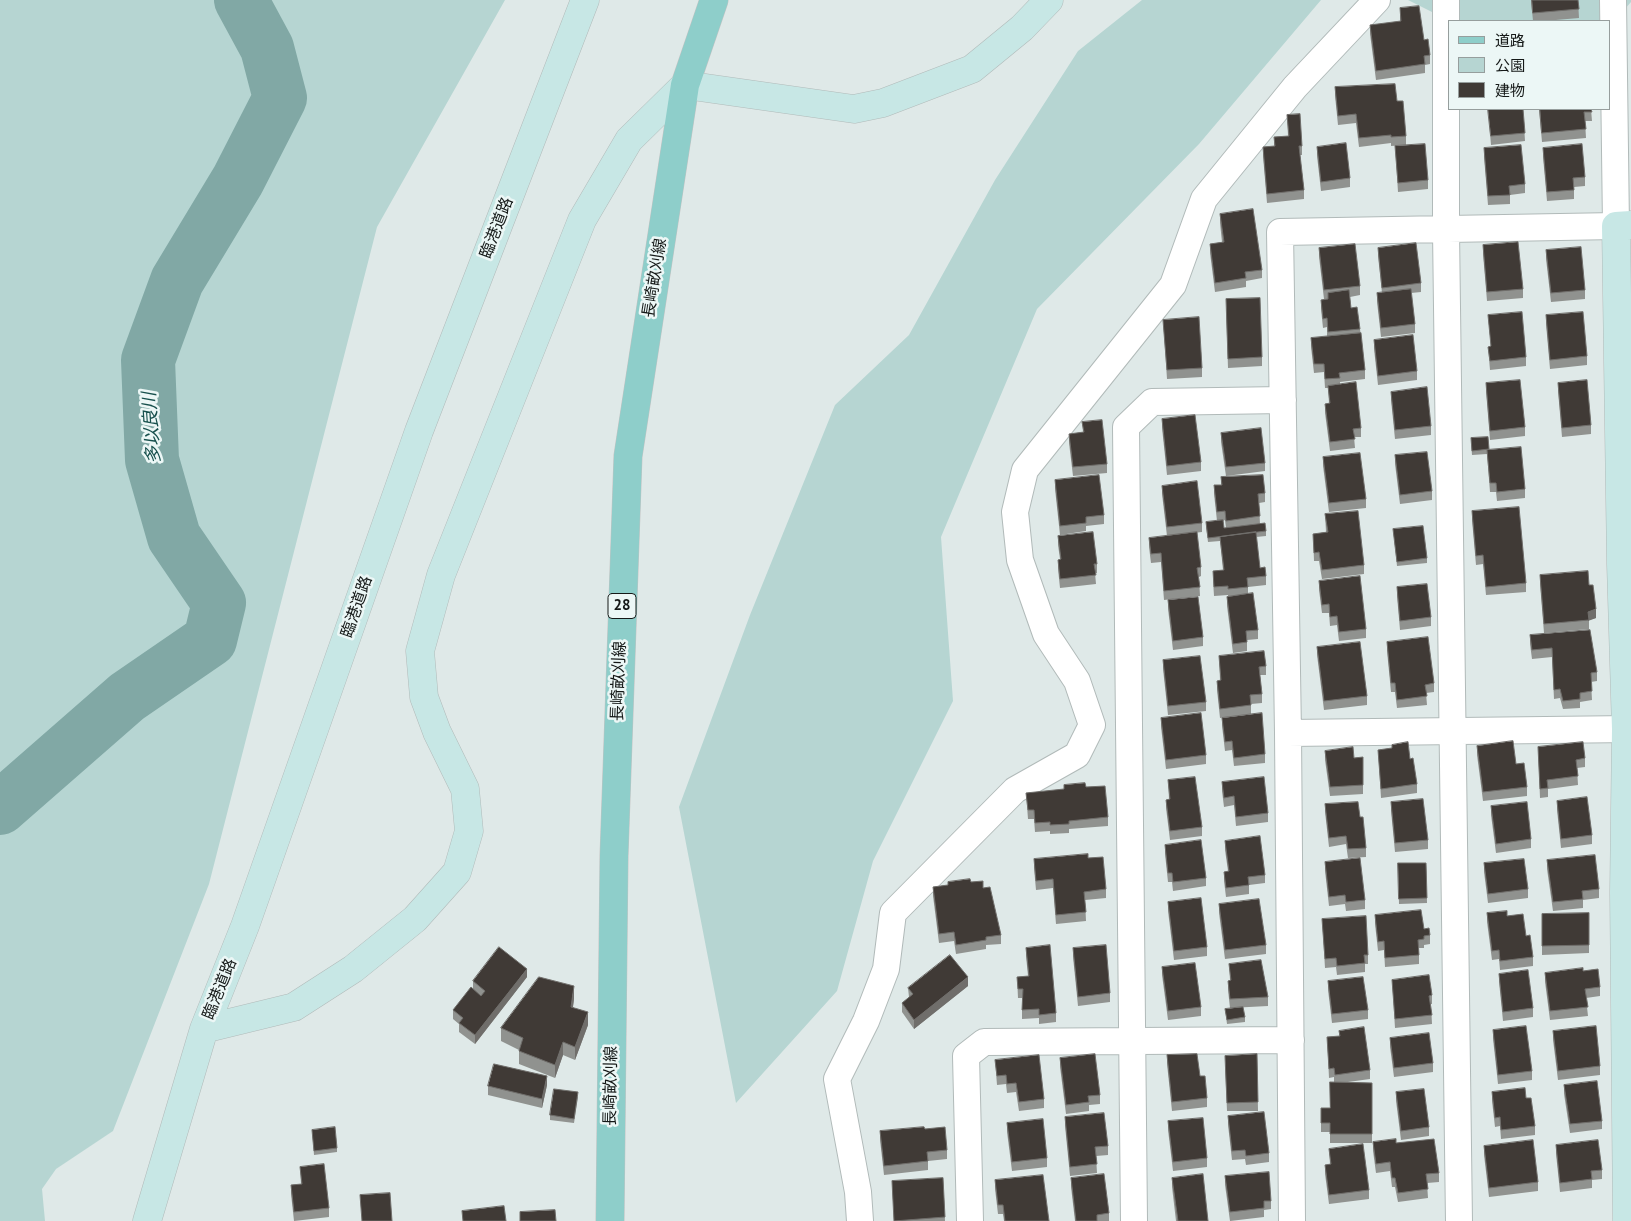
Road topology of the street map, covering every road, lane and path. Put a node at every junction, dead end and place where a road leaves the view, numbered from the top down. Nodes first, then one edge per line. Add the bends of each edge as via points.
1 (585, 0) edge
2 (714, 0) edge
3 (1049, 0) edge
4 (1377, 0) edge
5 (1446, 0) edge
6 (1614, 0) edge
7 (1623, 50) edge
8 (684, 85) junction
9 (1624, 225) edge
10 (1446, 231) junction
11 (1625, 396) edge
12 (1283, 400) junction
13 (1626, 564) edge
14 (1629, 729) edge
15 (1288, 732) junction
16 (1453, 732) junction
17 (1628, 892) edge
18 (204, 1029) junction
19 (1291, 1040) junction
20 (1132, 1041) junction
21 (1629, 1055) edge
22 (147, 1221) edge
23 (610, 1221) edge
24 (860, 1221) edge
25 (970, 1221) edge
26 (1134, 1221) edge
27 (1292, 1221) edge
28 (1459, 1221) edge
29 (1627, 1221) edge

1 - 18 street, 臨港道路 via 419,432 245,926
2 - 8 main road, 長崎畝刈線 / 28
3 - 8 street via 1022,28 972,69 854,110
4 - 24 street via 1295,87 1204,199 1173,285 1025,470 1015,512 1020,560 1046,634 1077,681 1092,725 1077,754 1015,790 893,913 886,969 866,1021 837,1079 858,1192
5 - 10 street
6 - 7 street
7 - 9 street
8 - 18 street via 629,140 582,220 441,575 420,651 424,697 465,789 469,831 457,872 415,919 353,970 294,1007
8 - 23 main road, 長崎畝刈線 / 28 via 628,456 614,856
9 - 10 street
9 - 11 street
10 - 12 street via 1280,232
10 - 16 street
11 - 13 street
12 - 15 street
12 - 20 street via 1152,402 1126,428
13 - 14 street
14 - 16 street
14 - 17 street
15 - 16 street
15 - 19 street
16 - 28 street
17 - 21 street
18 - 22 street, 臨港道路
19 - 20 street
19 - 27 street
20 - 25 street via 984,1042 966,1056
20 - 26 street
21 - 29 street

